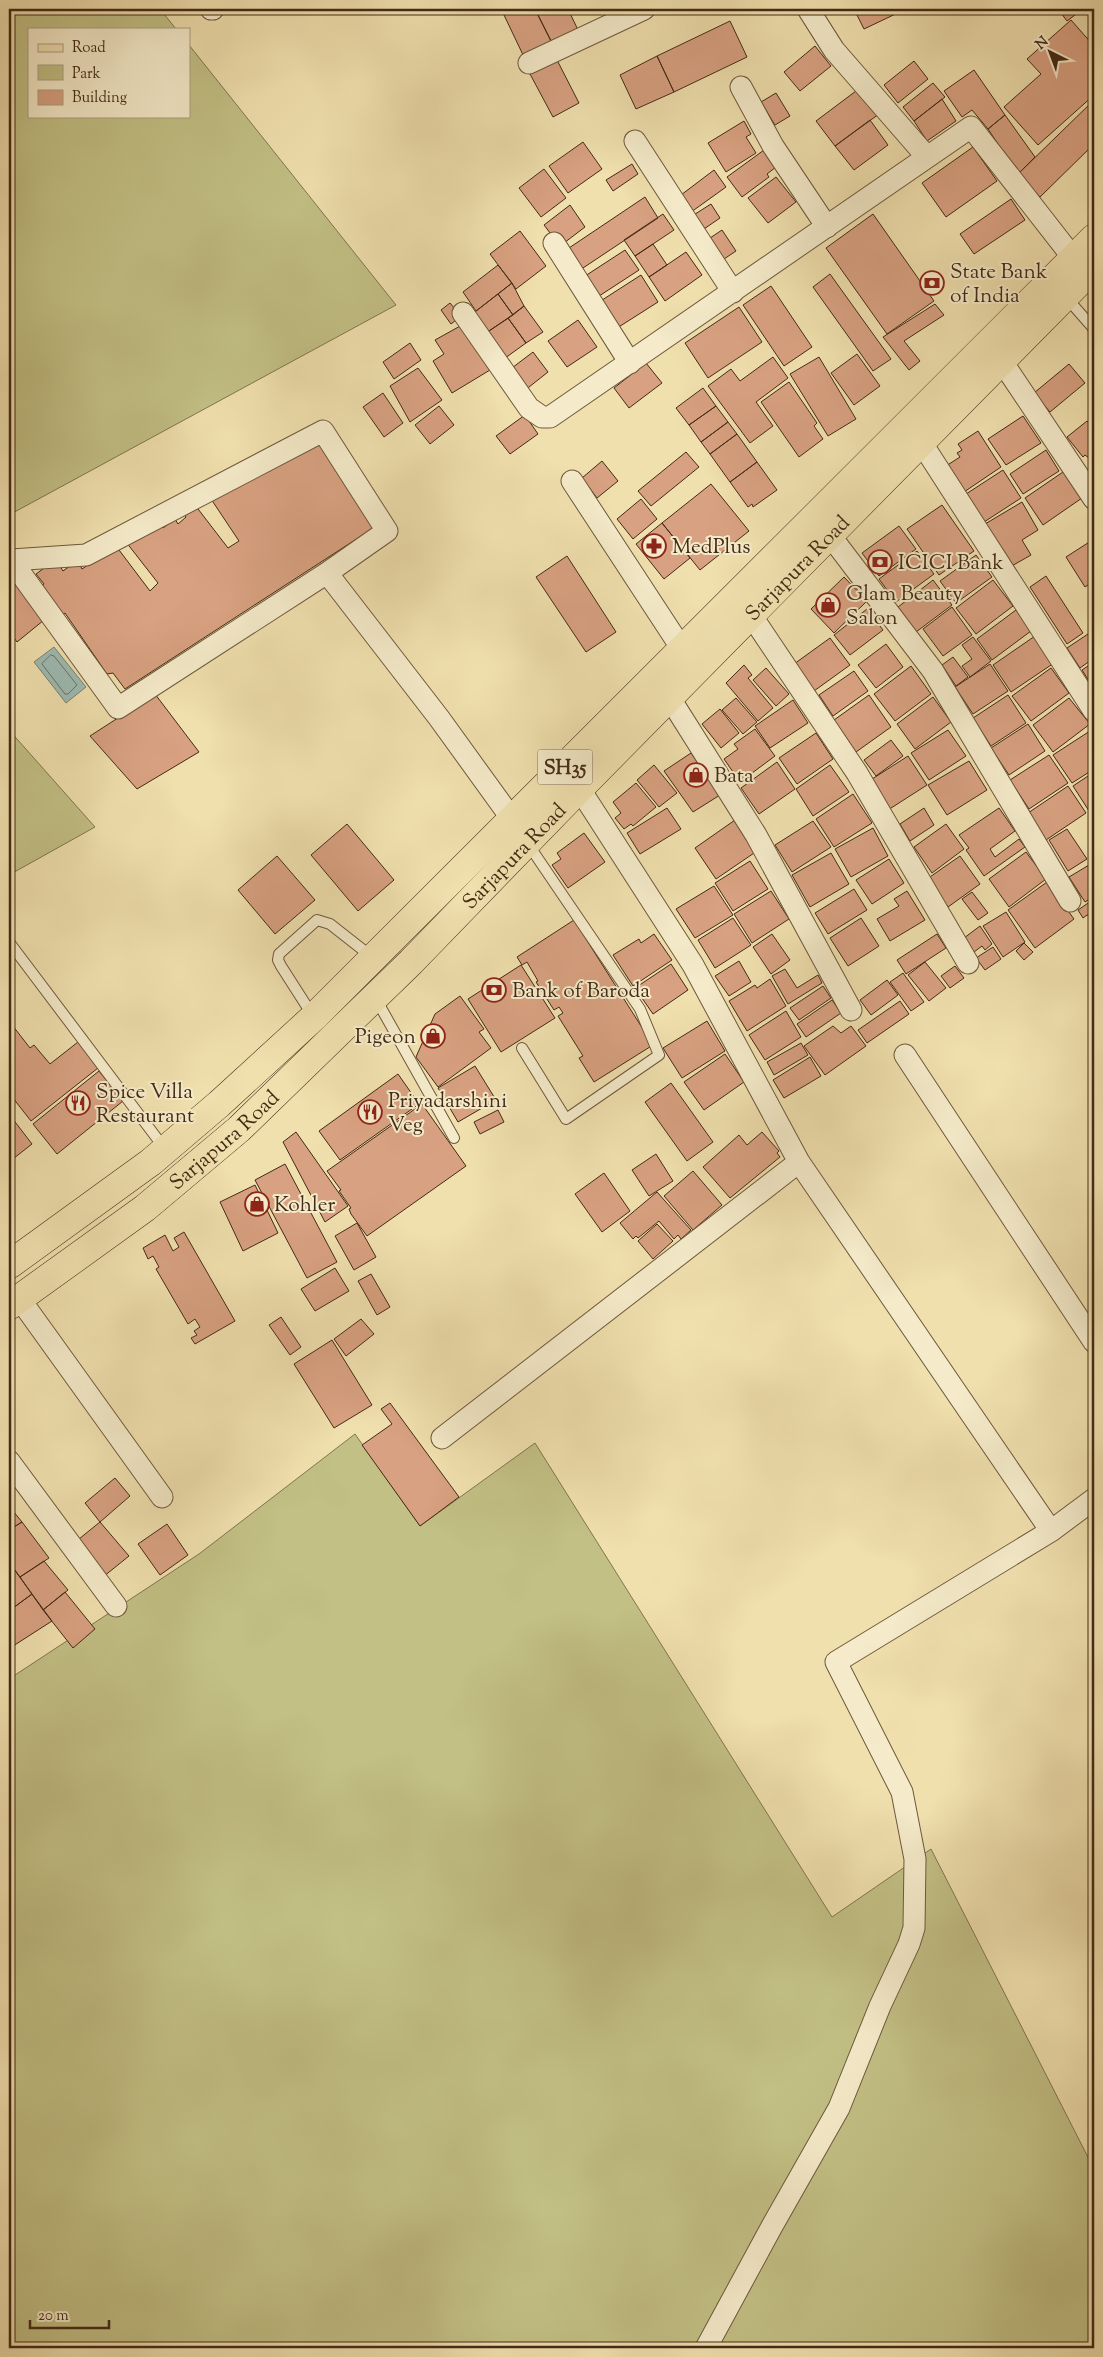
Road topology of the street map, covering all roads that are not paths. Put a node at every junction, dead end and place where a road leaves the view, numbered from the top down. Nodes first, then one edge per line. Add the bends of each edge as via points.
1 (644, 9) edge
2 (808, 9) edge
3 (529, 63) dead end
4 (741, 87) dead end
5 (635, 141) dead end
6 (927, 157) junction
7 (827, 227) junction
8 (1094, 238) edge
9 (554, 243) dead end
10 (1084, 263) edge
11 (733, 292) junction
12 (1051, 301) junction
13 (463, 313) dead end
14 (1094, 329) edge
15 (1001, 360) junction
16 (630, 363) junction
17 (921, 442) junction
18 (884, 463) junction
19 (572, 481) dead end
20 (1094, 500) edge
21 (829, 534) junction
22 (327, 573) junction
23 (751, 615) junction
24 (682, 649) junction
25 (669, 697) junction
26 (1094, 711) edge
27 (569, 787) junction
28 (512, 819) junction
29 (527, 842) junction
30 (1070, 901) dead end
31 (9, 942) edge
32 (373, 958) junction
33 (968, 963) dead end
34 (395, 978) junction
35 (375, 997) junction
36 (852, 1010) dead end
37 (314, 1017) junction
38 (522, 1048) dead end
39 (905, 1055) dead end
40 (220, 1104) junction
41 (239, 1129) junction
42 (454, 1138) dead end
43 (165, 1149) junction
44 (799, 1162) junction
45 (9, 1265) edge
46 (14, 1302) edge
47 (1094, 1342) edge
48 (442, 1438) dead end
49 (9, 1461) edge
50 (162, 1498) dead end
51 (1093, 1502) edge
52 (1051, 1531) junction
53 (116, 1606) dead end
54 (706, 2348) edge

1 - 3 street
2 - 6 street via 834,50
4 - 7 street via 774,146
5 - 11 street
6 - 7 street
6 - 10 street via 971,127
7 - 11 street
8 - 10 main road, Sarjapura Road / SH35
9 - 16 street
10 - 12 main road, Sarjapura Road / SH35
11 - 16 street
12 - 14 lane
12 - 15 main road, Sarjapura Road
12 - 18 main road, Sarjapura Road / SH35
13 - 16 street via 528,408 542,417 558,413
15 - 17 main road, Sarjapura Road
15 - 20 street
17 - 18 main road, Sarjapura Road
17 - 26 street
18 - 21 main road, Sarjapura Road
18 - 24 main road, Sarjapura Road / SH35
19 - 24 street
21 - 23 main road, Sarjapura Road
21 - 30 street via 933,672
22 - 22 street via 118,708 11,560 86,555 323,431 387,531
22 - 28 street
23 - 25 main road, Sarjapura Road
23 - 33 street via 857,773
24 - 27 main road, Sarjapura Road / SH35
25 - 27 main road, Sarjapura Road
25 - 36 street via 756,835
27 - 28 main road, Sarjapura Road / SH35
27 - 29 main road, Sarjapura Road
27 - 44 street via 693,965
28 - 32 main road, Sarjapura Road / SH35
29 - 34 main road, Sarjapura Road
29 - 38 lane via 640,1009 659,1055 566,1119
31 - 43 lane
32 - 34 main road
32 - 37 main road, Sarjapura Road / SH35
32 - 37 lane via 330,924 317,920 279,954 281,966
34 - 35 main road, Sarjapura Road
35 - 41 main road, Sarjapura Road
35 - 42 lane
37 - 40 main road, Sarjapura Road / SH35
39 - 47 street
40 - 41 main road
40 - 43 main road, Sarjapura Road / SH35
41 - 46 main road, Sarjapura Road via 145,1208
43 - 45 main road, Sarjapura Road / SH35
44 - 48 street
44 - 52 street
46 - 50 street
49 - 53 street
51 - 52 street
52 - 54 street via 836,1662 902,1792 915,1859 914,1928 839,2108

